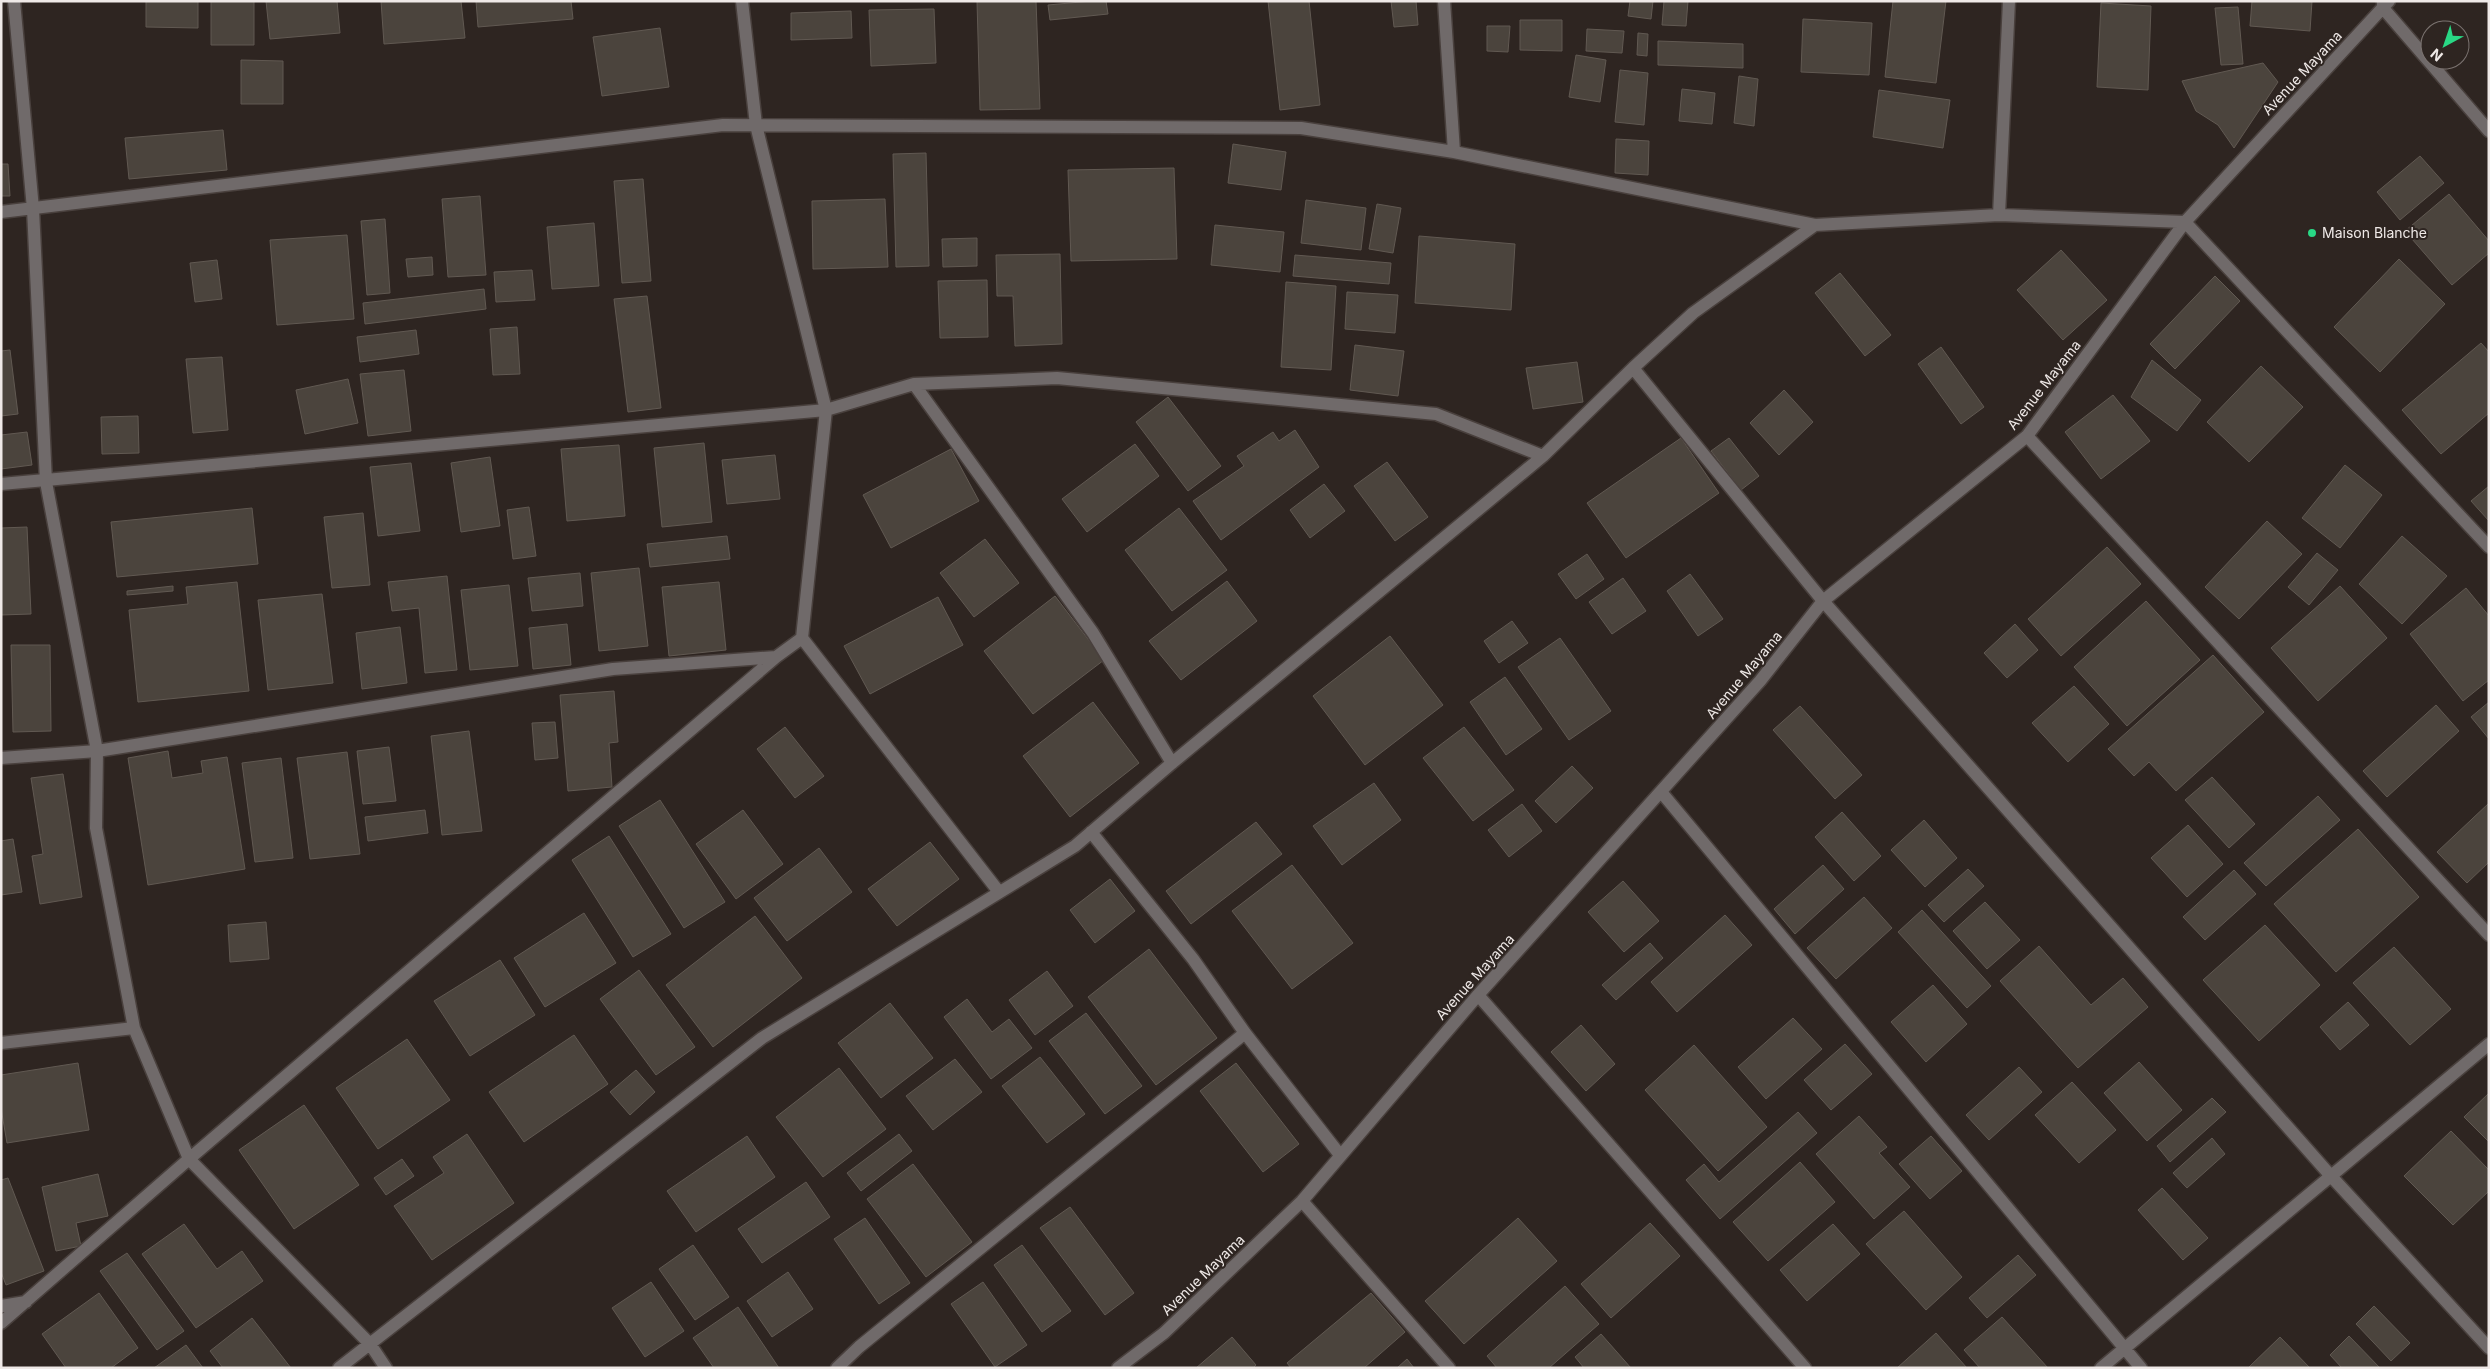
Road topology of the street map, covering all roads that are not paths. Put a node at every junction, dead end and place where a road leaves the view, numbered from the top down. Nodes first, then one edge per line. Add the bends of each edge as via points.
1 (14, 1) edge
2 (742, 1) edge
3 (1444, 1) edge
4 (2009, 1) edge
5 (2385, 3) edge
6 (756, 125) junction
7 (2489, 131) edge
8 (1454, 152) junction
9 (33, 209) junction
10 (1, 212) edge
11 (1999, 214) junction
12 (2185, 222) junction
13 (1815, 225) junction
14 (1633, 368) junction
15 (914, 384) junction
16 (826, 410) junction
17 (2027, 436) junction
18 (1543, 456) junction
19 (46, 482) junction
20 (1, 484) edge
21 (2489, 547) edge
22 (1823, 601) junction
23 (802, 638) junction
24 (776, 657) junction
25 (97, 751) junction
26 (1, 758) edge
27 (1172, 763) junction
28 (1662, 793) junction
29 (1091, 832) junction
30 (999, 892) junction
31 (2489, 935) edge
32 (1478, 995) junction
33 (134, 1028) junction
34 (1245, 1033) junction
35 (1, 1043) edge
36 (2489, 1044) edge
37 (1340, 1155) junction
38 (189, 1159) junction
39 (2330, 1175) junction
40 (1302, 1201) junction
41 (26, 1302) junction
42 (1, 1306) edge
43 (1, 1323) edge
44 (370, 1344) junction
45 (2489, 1348) edge
46 (2124, 1349) junction
47 (1125, 1366) edge
48 (339, 1368) edge
49 (386, 1368) edge
50 (837, 1368) edge
51 (1449, 1368) edge
52 (1805, 1368) edge
53 (2101, 1368) edge
54 (2141, 1368) edge

1 - 9 street
2 - 6 street
3 - 8 street
4 - 11 street
5 - 7 street
5 - 12 street, Avenue Mayama
6 - 8 street via 1301,128
6 - 9 street via 723,125
6 - 16 street
8 - 13 street
9 - 10 street
9 - 19 street
11 - 12 street
11 - 13 street
12 - 17 street, Avenue Mayama
12 - 21 street
13 - 14 street via 1693,313
14 - 18 street
14 - 22 street
15 - 16 street
15 - 18 street via 1057,378 1436,414
15 - 27 street via 1093,632
16 - 19 street
16 - 23 street
17 - 22 street, Avenue Mayama
17 - 31 street
18 - 27 street
19 - 20 street
19 - 25 street
22 - 28 street, Avenue Mayama via 1760,681
22 - 39 street
23 - 24 street
23 - 30 street
24 - 25 street via 613,669
24 - 38 street
25 - 26 street
25 - 33 street via 96,828
27 - 29 street
28 - 32 street, Avenue Mayama
28 - 46 street
29 - 30 street
29 - 34 street via 1192,959
30 - 44 street via 762,1038
32 - 37 street, Avenue Mayama
32 - 52 street
33 - 35 street
33 - 38 street
34 - 37 street
34 - 50 street
36 - 39 street
37 - 40 street, Avenue Mayama
38 - 41 street
38 - 44 street
39 - 45 street
39 - 46 street
40 - 47 street, Avenue Mayama
40 - 51 street
41 - 42 street
41 - 43 street
44 - 48 street
44 - 49 street
46 - 53 street
46 - 54 street

